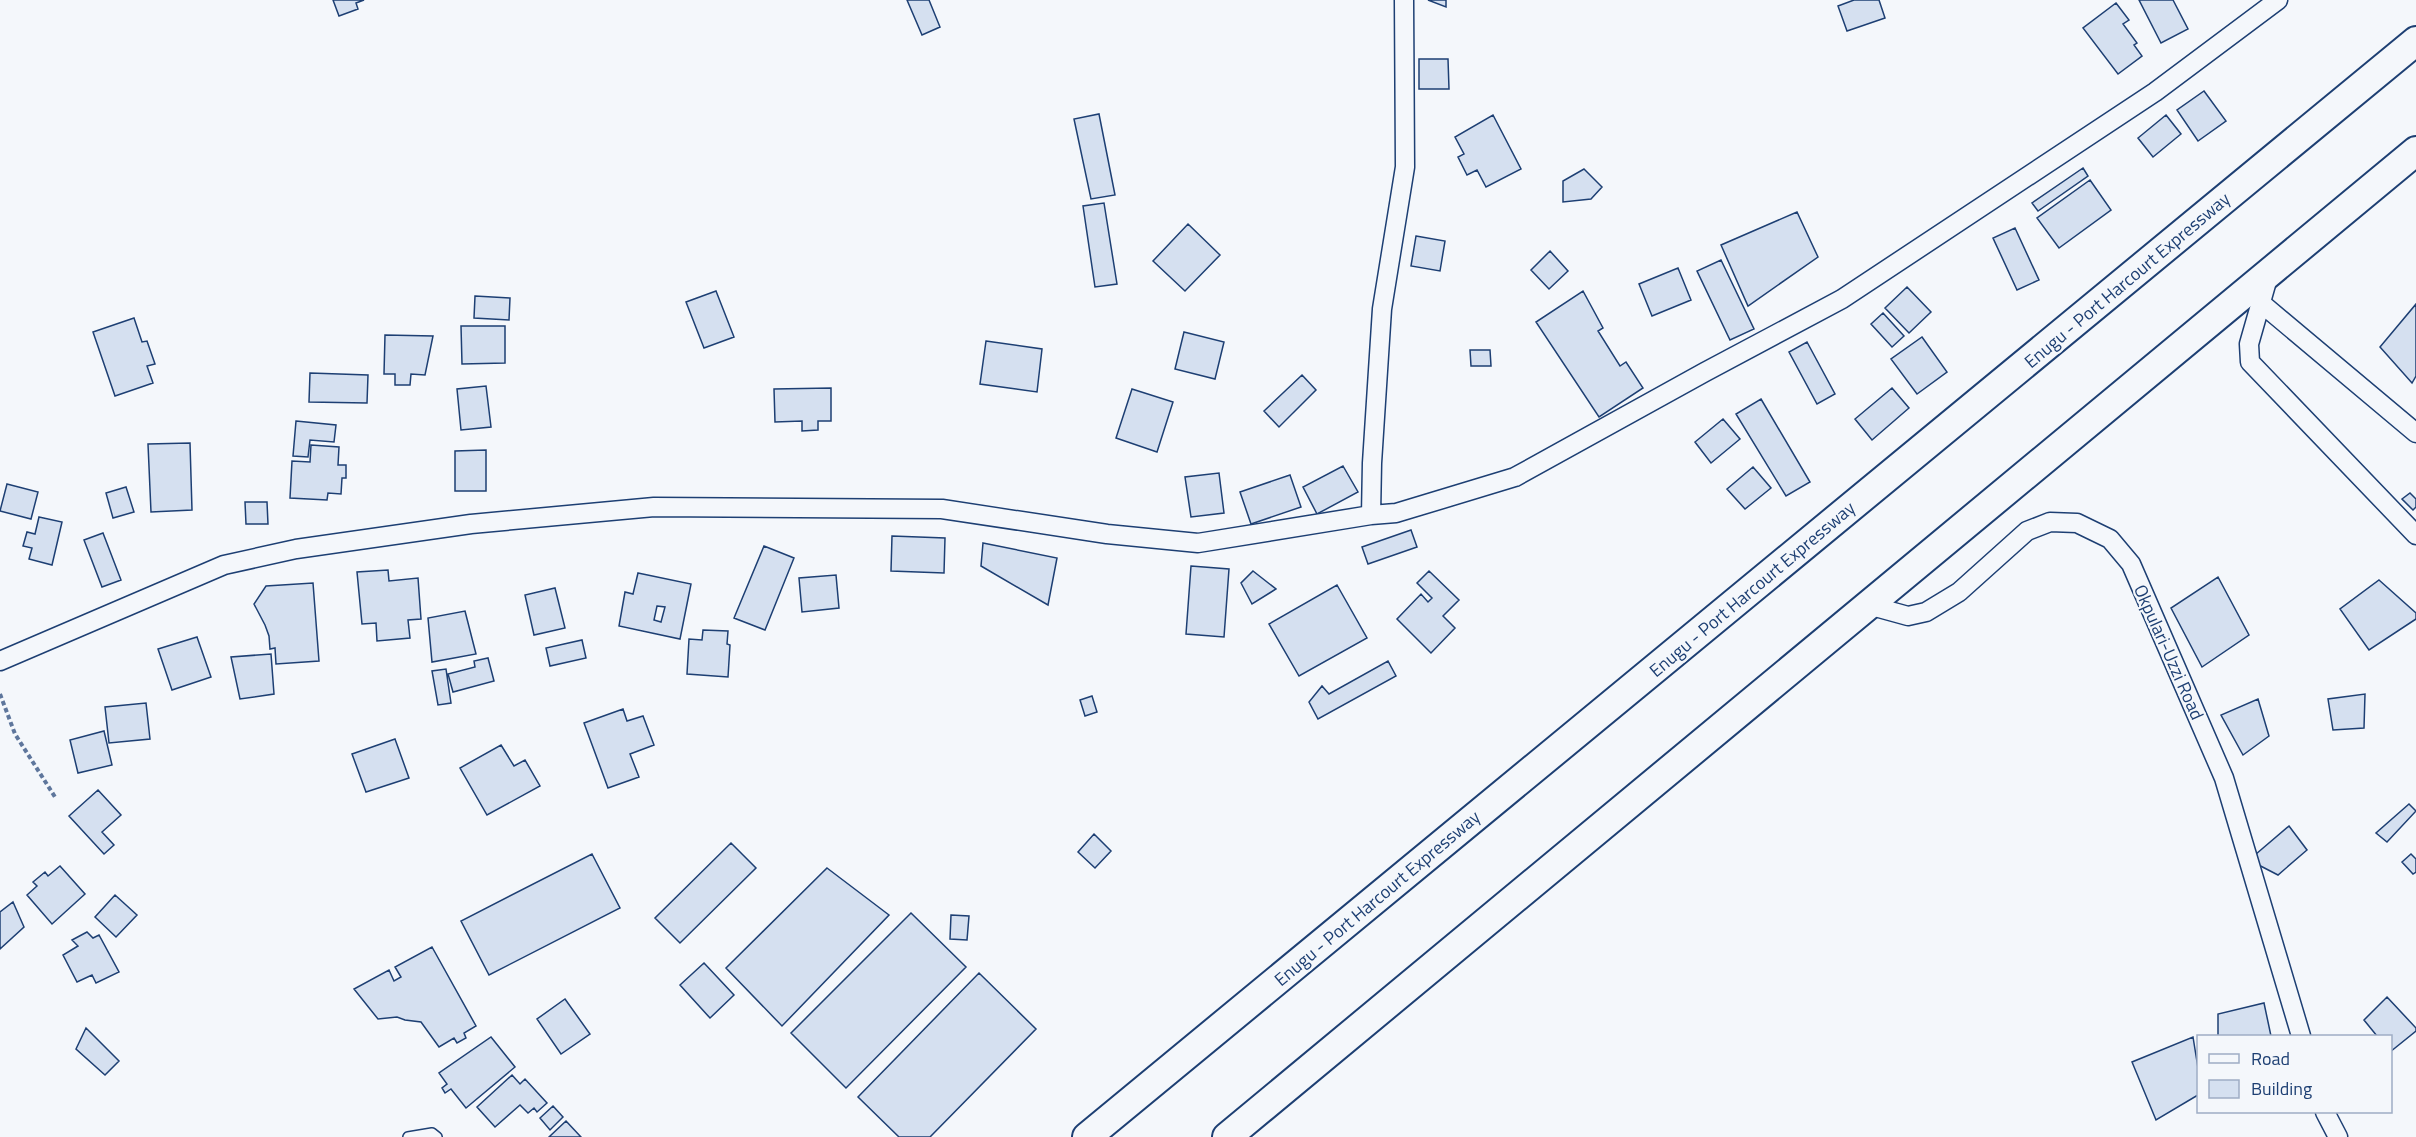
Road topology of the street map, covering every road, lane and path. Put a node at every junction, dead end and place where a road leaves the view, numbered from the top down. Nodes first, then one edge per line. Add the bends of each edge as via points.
1 (1404, 0) edge
2 (2278, 0) edge
3 (2416, 41) edge
4 (2416, 151) edge
5 (2270, 272) junction
6 (2260, 303) junction
7 (2416, 433) edge
8 (1371, 515) junction
9 (2416, 535) edge
10 (1868, 605) junction
11 (0, 661) edge
12 (0, 694) edge
13 (55, 797) dead end
14 (2301, 1035) edge
15 (2326, 1113) edge
16 (408, 1137) edge
17 (437, 1137) edge
18 (1088, 1137) edge
19 (1227, 1137) edge
20 (2338, 1137) edge

1 - 8 street via 1405,167 1382,309
2 - 8 street via 2155,92 1842,299 1515,477 1396,513
3 - 18 highway, Enugu - Port Harcourt Expressway
4 - 5 highway
5 - 6 street
5 - 10 highway
6 - 7 street
6 - 9 street via 2249,344 2250,362
8 - 11 street via 1198,543 1107,534 942,509 654,507 471,524 296,549 224,565
10 - 14 street, Okpulari-Uzzi Road via 1908,616 1926,612 1959,592 2027,531 2050,522 2077,523 2110,539 2131,564 2224,778
10 - 19 highway
12 - 13 path via 15,734
15 - 20 street
16 - 17 lane via 432,1133

